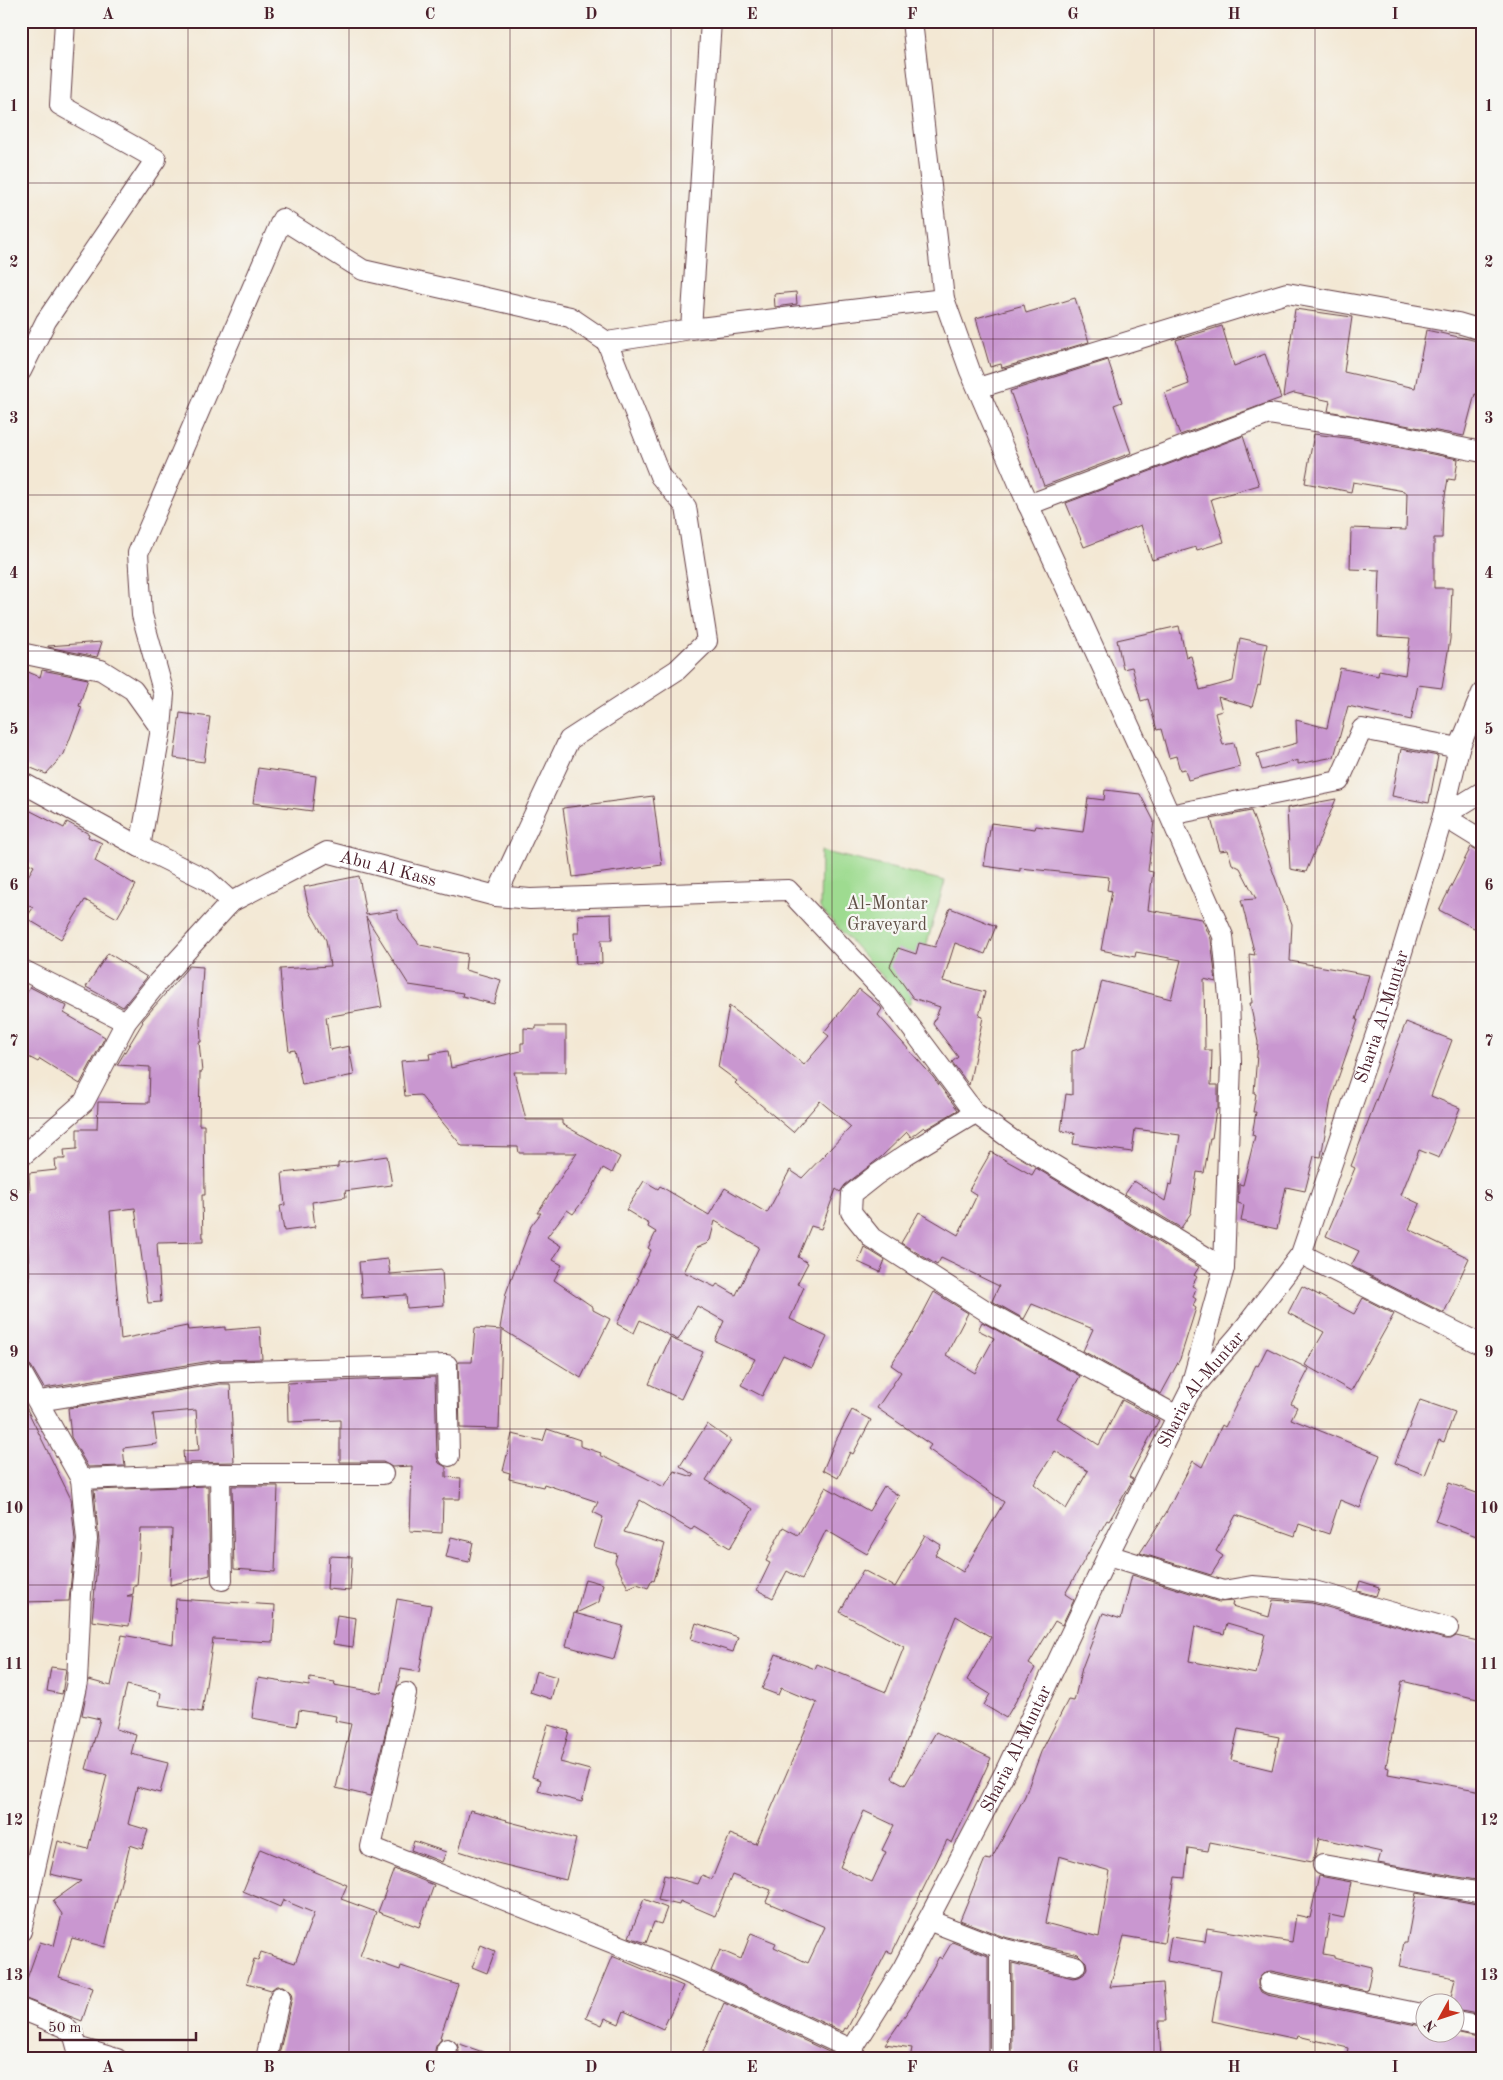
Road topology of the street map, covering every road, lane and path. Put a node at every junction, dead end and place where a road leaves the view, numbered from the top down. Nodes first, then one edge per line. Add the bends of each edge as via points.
1 (65, 21) edge
2 (711, 21) edge
3 (912, 21) edge
4 (944, 299) junction
5 (691, 329) junction
6 (1482, 330) edge
7 (607, 342) junction
8 (21, 371) edge
9 (978, 388) junction
10 (1482, 452) edge
11 (1028, 505) junction
12 (21, 653) edge
13 (1482, 693) edge
14 (161, 729) junction
15 (1459, 748) junction
16 (21, 782) edge
17 (1482, 792) edge
18 (1170, 815) junction
19 (1443, 816) junction
20 (1482, 840) edge
21 (140, 847) junction
22 (496, 896) junction
23 (230, 902) junction
24 (21, 969) edge
25 (126, 1022) junction
26 (975, 1113) junction
27 (21, 1157) edge
28 (1301, 1254) junction
29 (1224, 1268) junction
30 (1482, 1345) edge
31 (21, 1372) edge
32 (1189, 1393) junction
33 (39, 1401) junction
34 (1177, 1416) junction
35 (449, 1456) dead end
36 (220, 1474) junction
37 (383, 1474) dead end
38 (81, 1479) junction
39 (1108, 1555) junction
40 (222, 1580) dead end
41 (1448, 1628) dead end
42 (406, 1693) dead end
43 (1323, 1865) dead end
44 (1482, 1893) edge
45 (928, 1920) junction
46 (21, 1931) edge
47 (1000, 1948) junction
48 (1075, 1966) dead end
49 (1269, 1983) dead end
50 (280, 1997) dead end
51 (21, 2009) edge
52 (1416, 2013) edge
53 (1466, 2024) edge
54 (1482, 2027) edge
55 (75, 2053) edge
56 (849, 2054) edge
57 (117, 2059) edge
58 (266, 2059) edge
59 (1000, 2059) edge

1 - 8 street via 60,105 156,159 46,321
2 - 5 street
3 - 4 street
4 - 5 street
4 - 9 street
5 - 7 street
6 - 9 street via 1287,293
7 - 14 street via 570,318 363,270 282,219 138,553 142,615 164,694
7 - 22 street via 660,476 686,507 707,641 678,670 569,740
9 - 11 street
10 - 11 street via 1269,414
11 - 18 street
12 - 14 street via 101,670 133,690
13 - 15 street, Sharia Al-Muntar
14 - 21 street
15 - 18 street via 1362,729 1339,781
15 - 19 street, Sharia Al-Muntar
16 - 21 street
17 - 19 street
18 - 29 street via 1223,936 1231,1063
19 - 20 street
19 - 28 street, Sharia Al-Muntar via 1384,1008
21 - 23 street via 207,880
22 - 23 street, Abu Al Kass via 327,852
22 - 26 street, Abu Al Kass via 530,899 788,890 886,994
23 - 25 street
24 - 25 street
25 - 27 street via 84,1102
26 - 29 street, Abu Al Kass via 1012,1140
26 - 34 street via 907,1154 852,1194 851,1212 872,1238 991,1314
28 - 30 street
28 - 32 street, Sharia Al-Muntar via 1239,1335
29 - 32 street
31 - 33 street
32 - 34 street, Sharia Al-Muntar
33 - 35 street via 219,1372 447,1365
33 - 38 street
34 - 39 street, Sharia Al-Muntar
36 - 37 street
36 - 38 street
36 - 40 street
38 - 46 street via 87,1540 77,1682
39 - 41 street via 1223,1592 1252,1586 1314,1591
39 - 45 street, Sharia Al-Muntar via 1006,1770
42 - 56 street via 371,1847 681,1970
43 - 44 street
45 - 47 street
45 - 56 street, Sharia Al-Muntar via 903,1968
47 - 48 street
47 - 59 street
49 - 52 street
50 - 58 street
51 - 55 street via 65,2027 74,2036
53 - 54 street
55 - 57 street

